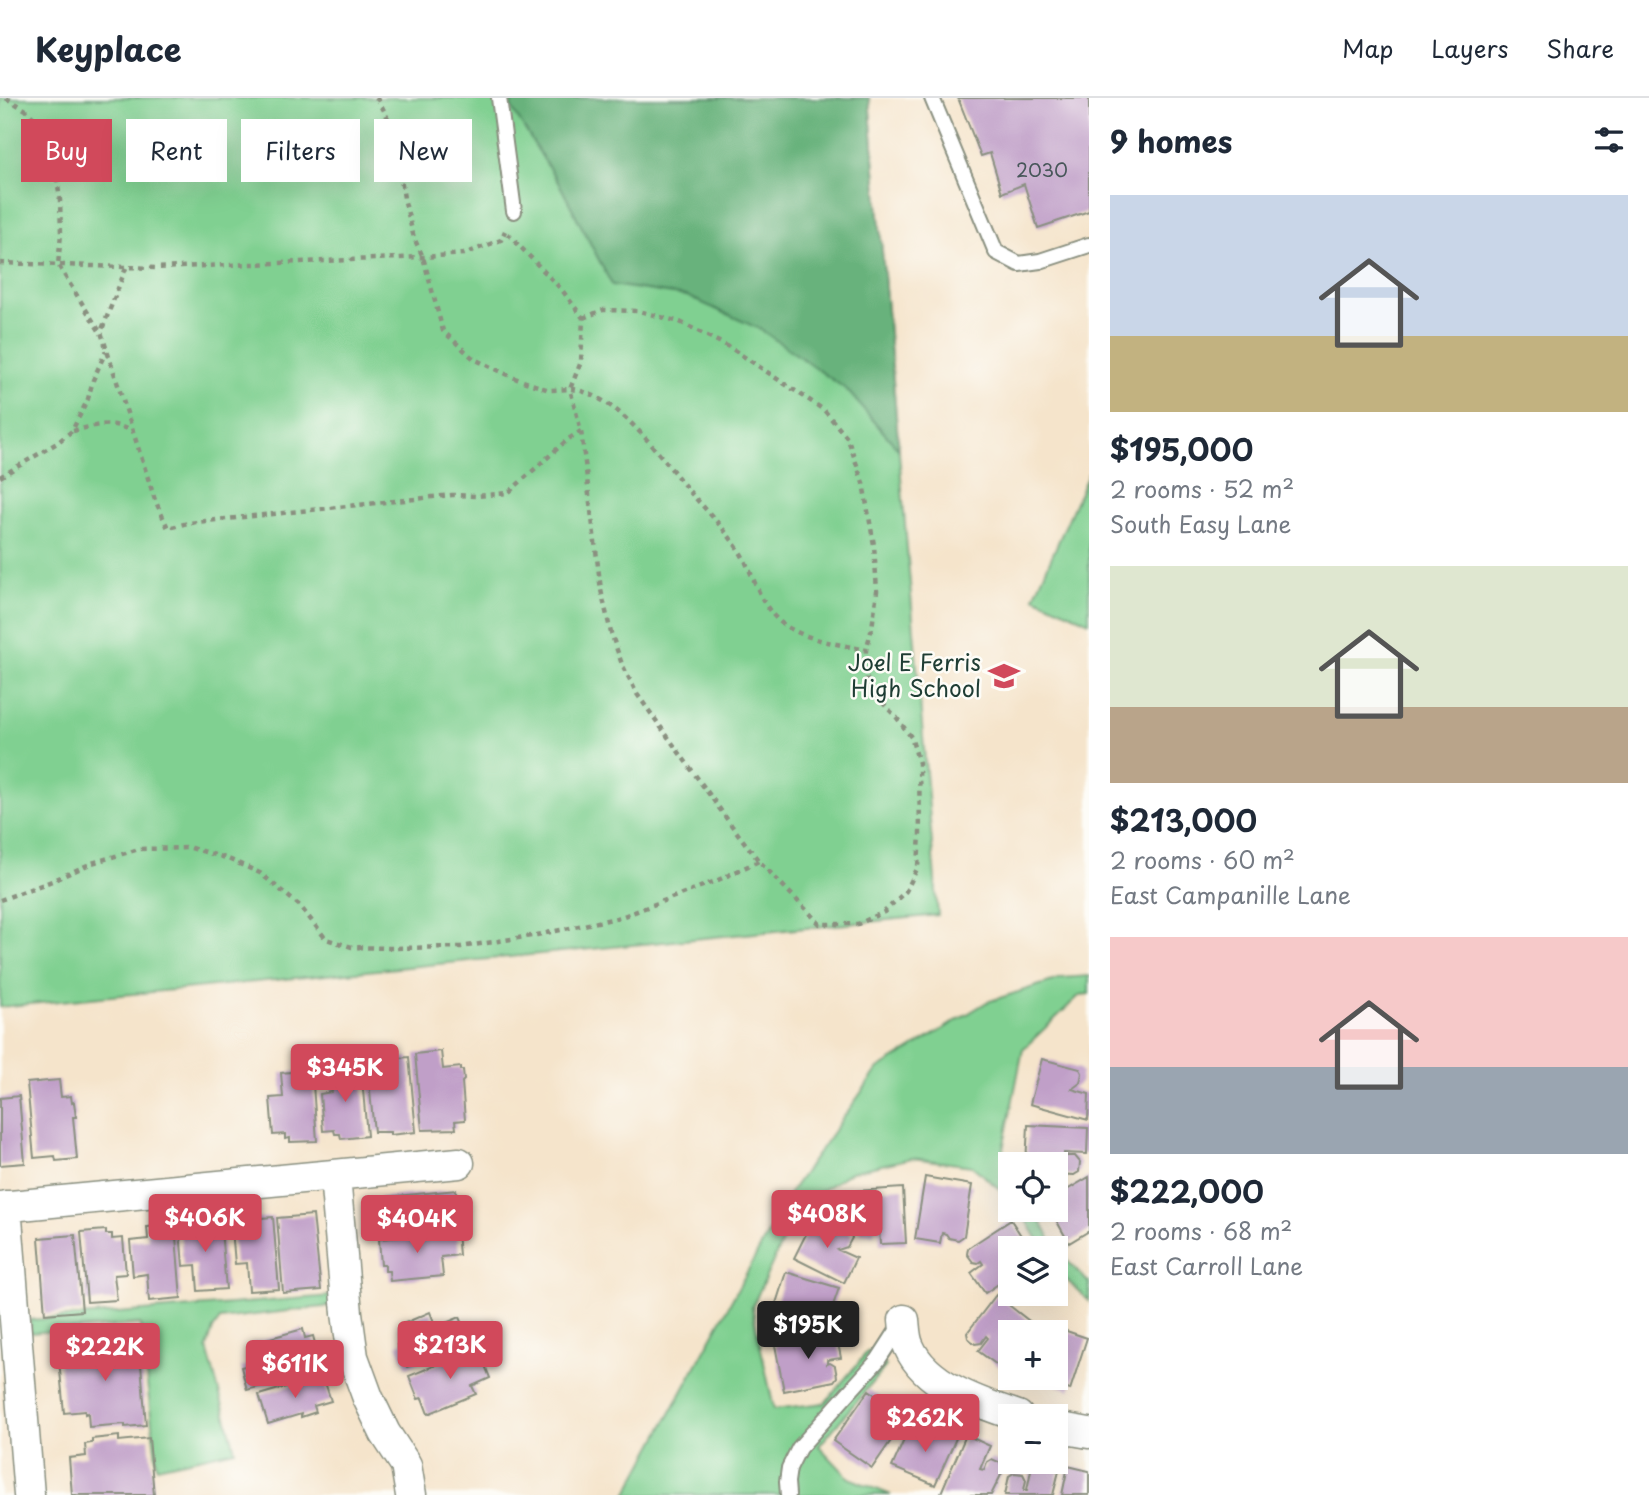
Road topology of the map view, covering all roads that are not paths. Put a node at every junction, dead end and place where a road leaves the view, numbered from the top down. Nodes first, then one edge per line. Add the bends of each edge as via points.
1 (499, 98) edge
2 (932, 98) edge
3 (514, 211) road end
4 (1089, 245) edge
5 (459, 1163) dead end
6 (335, 1176) junction
7 (3, 1206) edge
8 (904, 1320) joint
9 (998, 1409) edge
10 (1068, 1429) edge
11 (1089, 1433) edge
12 (29, 1495) edge
13 (411, 1495) edge
14 (788, 1495) edge

1 - 3 lane
2 - 4 lane via 996,252 1018,264
5 - 6 street
6 - 7 street
6 - 13 street via 353,1357 385,1433 406,1465
7 - 12 street
8 - 9 street via 907,1345 917,1363 939,1382
8 - 14 lane via 878,1360 799,1448 789,1468
10 - 11 street

